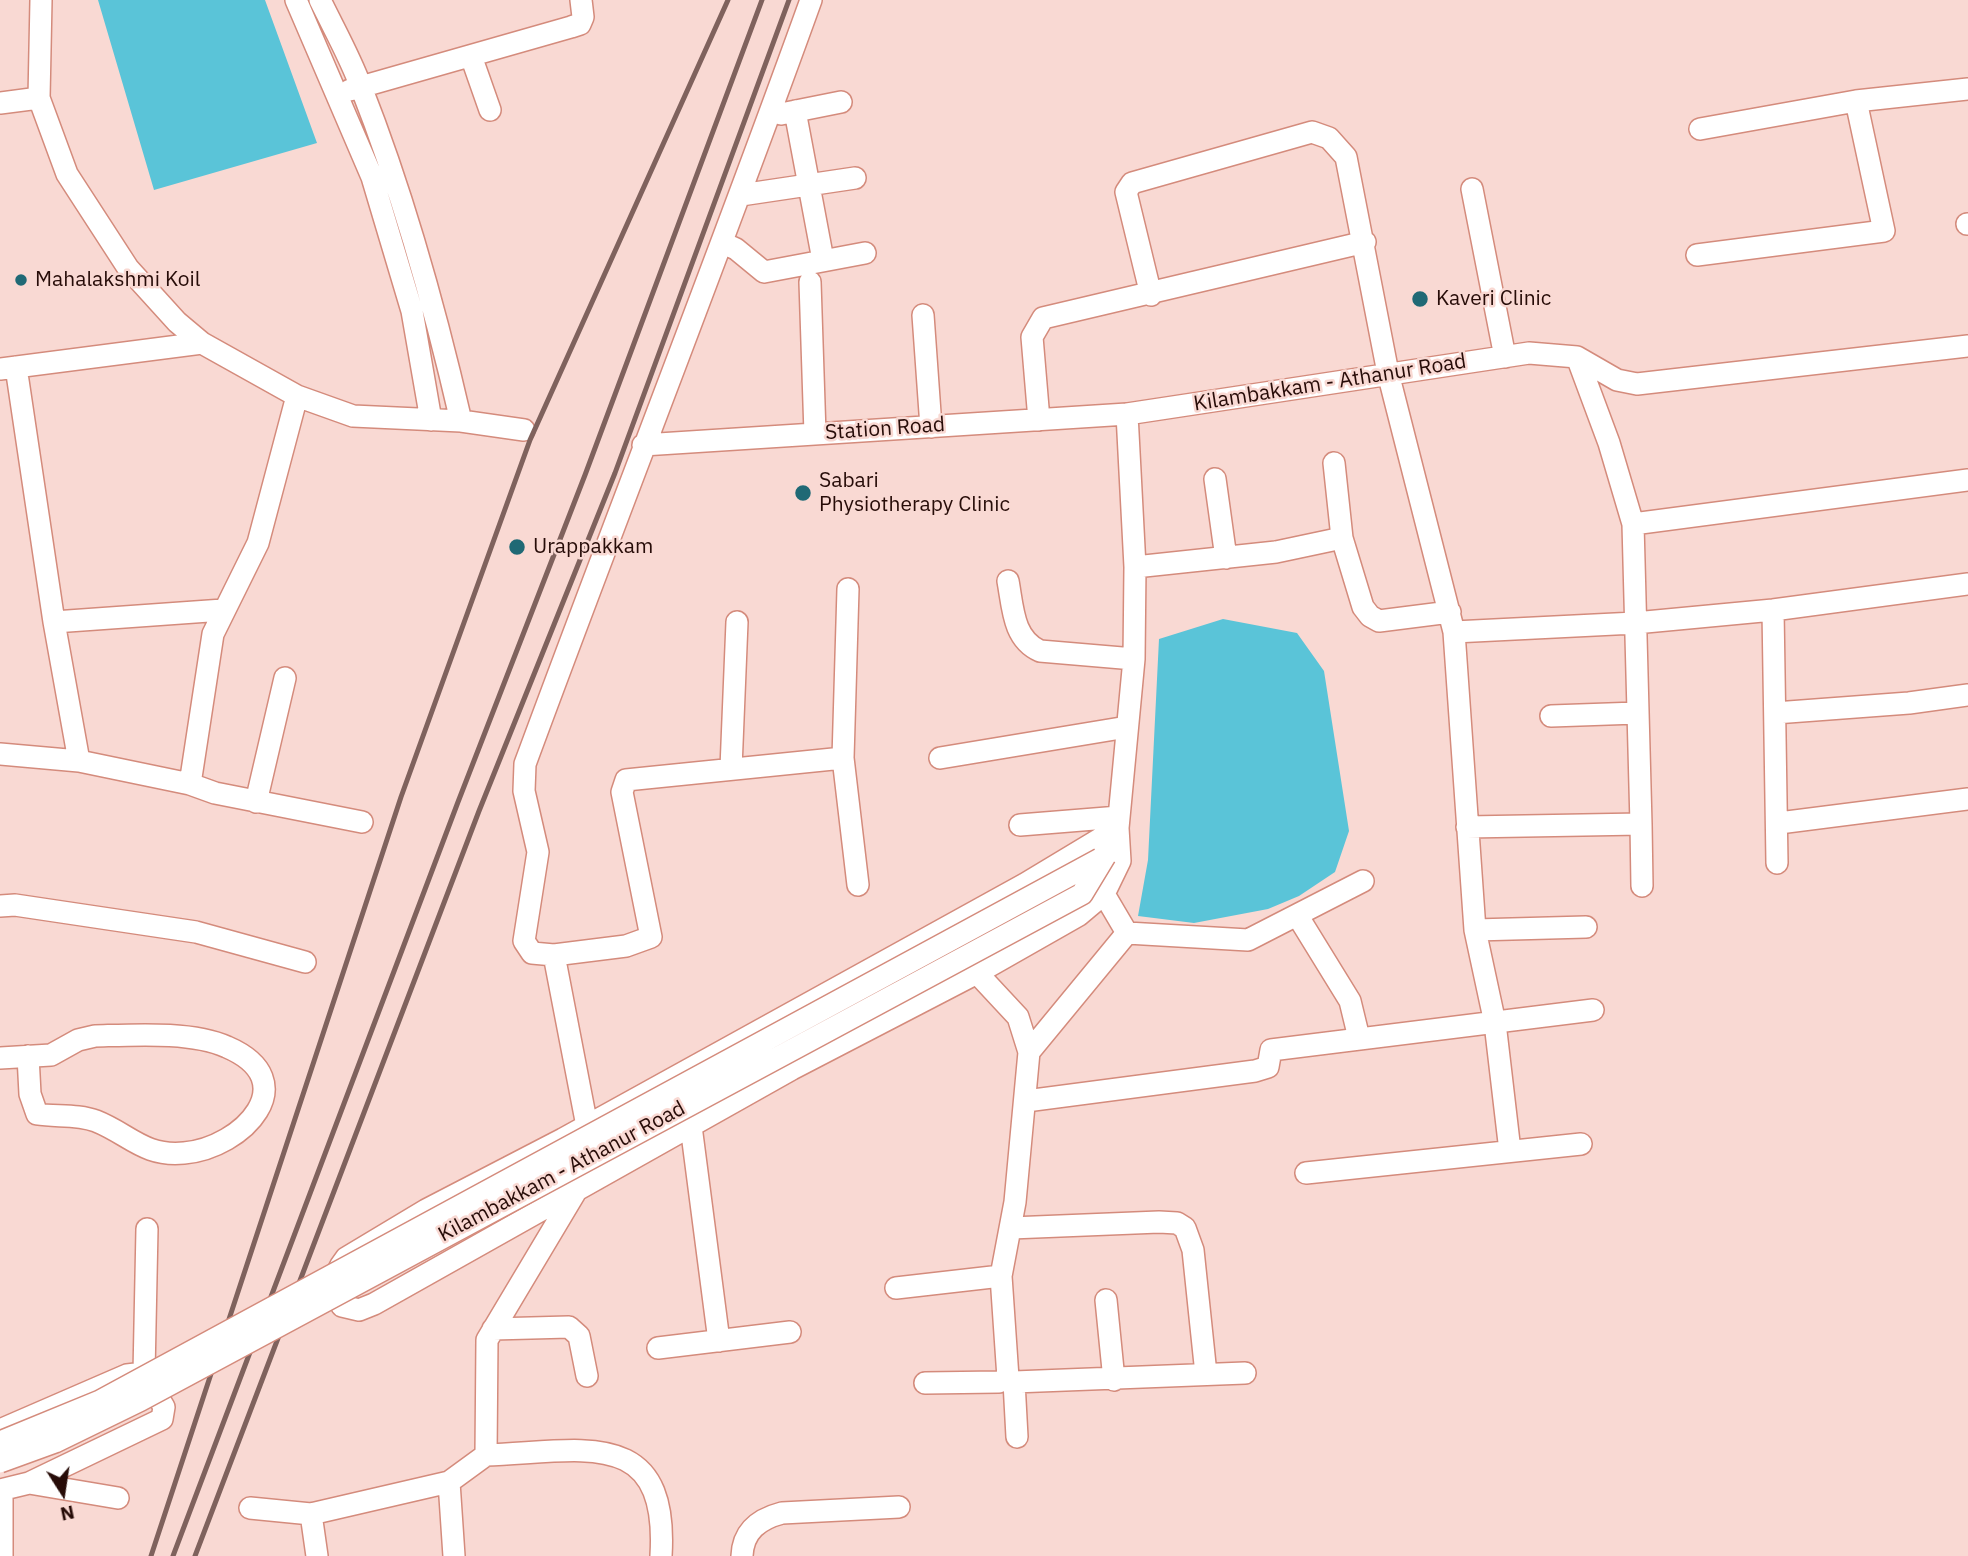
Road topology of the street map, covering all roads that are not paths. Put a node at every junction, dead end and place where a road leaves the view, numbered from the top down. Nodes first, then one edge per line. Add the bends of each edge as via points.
1 (41, 0) edge
2 (296, 0) edge
3 (320, 0) edge
4 (581, 0) edge
5 (811, 0) edge
6 (471, 55) junction
7 (361, 86) junction
8 (1968, 89) edge
9 (339, 94) junction
10 (39, 98) junction
11 (1856, 101) junction
12 (841, 102) dead end
13 (0, 103) edge
14 (490, 110) dead end
15 (795, 111) junction
16 (769, 115) junction
17 (1700, 129) dead end
18 (855, 178) dead end
19 (808, 185) junction
20 (1472, 189) dead end
21 (741, 195) junction
22 (1365, 242) junction
23 (723, 243) junction
24 (865, 253) dead end
25 (1697, 255) dead end
26 (823, 260) junction
27 (810, 282) dead end
28 (1151, 295) junction
29 (923, 315) dead end
30 (202, 343) junction
31 (1968, 346) edge
32 (1505, 356) junction
33 (1577, 357) junction
34 (8, 368) edge
35 (1388, 373) junction
36 (298, 396) junction
37 (1127, 414) junction
38 (1039, 419) junction
39 (431, 420) junction
40 (461, 421) junction
41 (931, 426) junction
42 (524, 430) dead end
43 (815, 434) junction
44 (643, 445) junction
45 (1334, 463) dead end
46 (1216, 479) dead end
47 (1968, 480) edge
48 (1633, 524) junction
49 (1342, 538) junction
50 (1226, 558) junction
51 (1135, 567) junction
52 (1008, 581) dead end
53 (1968, 584) edge
54 (848, 589) dead end
55 (223, 610) junction
56 (1773, 610) junction
57 (54, 622) junction
58 (737, 622) dead end
59 (1452, 622) junction
60 (1634, 623) junction
61 (1134, 659) junction
62 (285, 678) dead end
63 (1968, 695) edge
64 (1637, 713) junction
65 (1775, 713) junction
66 (1551, 716) dead end
67 (1128, 727) junction
68 (0, 754) edge
69 (843, 758) junction
70 (940, 758) dead end
71 (79, 761) junction
72 (731, 768) junction
73 (190, 784) junction
74 (1968, 799) edge
75 (256, 802) junction
76 (362, 822) dead end
77 (1118, 822) junction
78 (1779, 823) junction
79 (1641, 824) junction
80 (1020, 825) dead end
81 (1467, 827) junction
82 (1105, 856) junction
83 (1777, 863) dead end
84 (1363, 881) dead end
85 (858, 885) dead end
86 (1642, 886) dead end
87 (1104, 894) junction
88 (0, 906) edge
89 (1297, 915) junction
90 (1586, 927) dead end
91 (1475, 930) junction
92 (1127, 933) junction
93 (554, 955) junction
94 (305, 962) dead end
95 (977, 973) junction
96 (1592, 1010) dead end
97 (1495, 1023) junction
98 (1359, 1038) junction
99 (1030, 1052) junction
100 (29, 1056) junction
101 (0, 1058) edge
102 (1026, 1101) junction
103 (587, 1126) junction
104 (691, 1126) junction
105 (1581, 1144) dead end
106 (1510, 1151) junction
107 (1306, 1173) dead end
108 (577, 1190) junction
109 (1010, 1228) junction
110 (147, 1229) dead end
111 (1001, 1276) junction
112 (896, 1288) dead end
113 (1106, 1300) dead end
114 (493, 1329) junction
115 (790, 1332) dead end
116 (719, 1341) junction
117 (659, 1348) dead end
118 (144, 1373) junction
119 (1245, 1373) dead end
120 (1206, 1374) junction
121 (587, 1376) dead end
122 (1011, 1380) junction
123 (1114, 1380) junction
124 (925, 1383) dead end
125 (0, 1430) edge
126 (1017, 1437) dead end
127 (0, 1443) edge
128 (486, 1455) junction
129 (0, 1462) edge
130 (449, 1482) junction
131 (29, 1483) junction
132 (1, 1490) edge
133 (118, 1498) dead end
134 (899, 1507) dead end
135 (250, 1508) dead end
136 (311, 1514) junction
137 (2, 1556) edge
138 (317, 1556) edge
139 (454, 1556) edge
140 (660, 1556) edge
141 (742, 1556) edge

1 - 10 street
2 - 9 street
3 - 7 street
4 - 6 street via 580,24
5 - 16 street
6 - 7 street
6 - 14 street
7 - 9 street
7 - 40 street via 420,258
8 - 11 street
9 - 39 street via 372,177 412,311
10 - 13 street
10 - 30 street via 67,174 128,268
11 - 17 street
11 - 25 street via 1884,231
12 - 15 street
15 - 16 street
15 - 19 street
16 - 21 street
18 - 19 street
19 - 21 street
19 - 26 street
20 - 32 street
21 - 23 street
22 - 28 street
22 - 28 street via 1346,157 1329,138 1312,132 1283,138 1132,183 1126,192
22 - 35 street
23 - 26 street via 764,272
23 - 44 street
24 - 26 street
27 - 43 street
28 - 38 street via 1043,318 1032,337
29 - 41 street
30 - 34 street
30 - 36 street
31 - 33 street, Kilambakkam - Athanur Road via 1637,384 1617,380
32 - 33 street, Kilambakkam - Athanur Road via 1556,353
32 - 35 street, Kilambakkam - Athanur Road
33 - 48 street
34 - 57 street
35 - 37 street, Kilambakkam - Athanur Road
35 - 59 street
36 - 39 street via 353,416
36 - 55 street via 258,542
37 - 38 street, Station Road
37 - 51 street, Kilambakkam - Athanur Road
38 - 41 street, Station Road
39 - 40 street
40 - 42 street
41 - 43 street, Station Road
43 - 44 street, Station Road
44 - 93 street via 525,764 524,791 538,852 524,941 532,953
45 - 49 street
46 - 50 street
47 - 48 street
48 - 60 street
49 - 50 street
49 - 59 street via 1363,607 1370,616 1380,621
50 - 51 street
51 - 61 street, Kilambakkam - Athanur Road
52 - 61 street via 1020,636 1028,646 1040,651
53 - 56 street
54 - 69 street
55 - 57 street
55 - 73 street via 213,634
56 - 60 street
56 - 65 street
57 - 71 street
58 - 72 street
59 - 60 street
59 - 81 street
60 - 64 street
61 - 67 street, Kilambakkam - Athanur Road
62 - 75 street
63 - 65 street
64 - 66 street
64 - 79 street
65 - 78 street
67 - 70 street
67 - 77 street, Kilambakkam - Athanur Road
68 - 71 street
69 - 72 street
69 - 85 street
71 - 73 street
72 - 93 street via 626,780 622,792 651,937 626,946
73 - 75 street
74 - 78 street
75 - 76 street
77 - 80 street
77 - 82 street, Kilambakkam - Athanur Road
77 - 87 street via 1120,861
77 - 103 street via 1025,884
78 - 83 street
79 - 81 street
79 - 86 street
81 - 91 street
82 - 127 street, Kilambakkam - Athanur Road, bridge via 100,1401
82 - 129 street, Kilambakkam - Athanur Road, bridge via 1082,894 141,1400 55,1442
84 - 89 street
87 - 92 street
87 - 95 street via 1079,915
88 - 94 street via 195,932
89 - 92 street via 1248,940
89 - 98 street via 1350,1001
90 - 91 street
91 - 97 street
92 - 99 street
93 - 103 street
95 - 99 street via 1018,1017
95 - 104 street
96 - 97 street
97 - 98 street
97 - 106 street
98 - 102 street via 1271,1050 1268,1067 1255,1072
99 - 102 street
100 - 100 street via 30,1094 37,1114 93,1120 156,1152 195,1152 233,1138 251,1122 264,1090 259,1069 246,1057 200,1039 95,1036 78,1040 61,1052
100 - 101 street
102 - 109 street
103 - 108 street
103 - 108 street via 426,1210 346,1258 338,1269 335,1295 342,1307 359,1310 374,1304
104 - 108 street
104 - 116 street
105 - 106 street
106 - 107 street
108 - 114 street
109 - 111 street
109 - 120 street via 1159,1222 1185,1228 1193,1250
110 - 118 street
111 - 112 street
111 - 122 street
113 - 123 street
114 - 121 street via 569,1327 579,1336
114 - 128 street via 487,1340
115 - 116 street
116 - 117 street
118 - 125 street via 127,1375
118 - 131 street via 164,1407 162,1419
119 - 120 street
120 - 123 street
122 - 123 street
122 - 124 street
122 - 126 street
128 - 130 street
128 - 140 street via 589,1452 613,1454 634,1464 649,1478 658,1496 663,1525
130 - 136 street
130 - 139 street
131 - 132 street
131 - 133 street
132 - 137 street
134 - 141 street via 766,1517 745,1538
135 - 136 street
136 - 138 street

